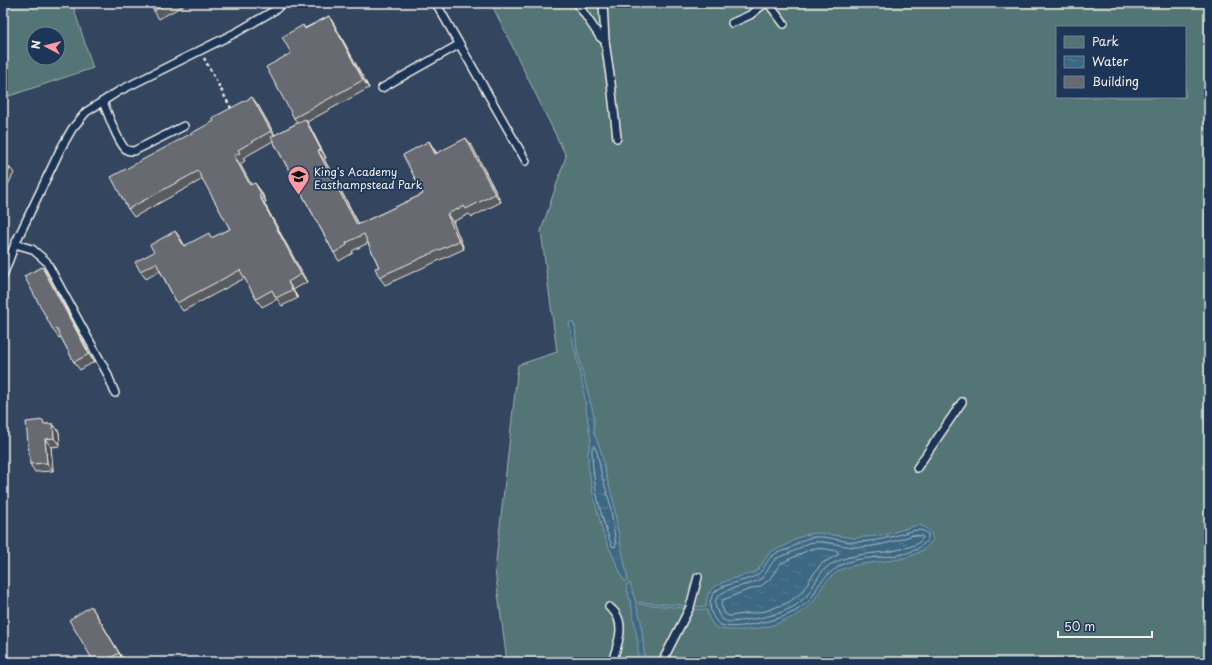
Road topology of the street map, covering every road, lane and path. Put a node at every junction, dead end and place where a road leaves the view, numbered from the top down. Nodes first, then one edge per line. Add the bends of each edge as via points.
1 (283, 3) edge
2 (436, 3) edge
3 (577, 3) edge
4 (603, 3) edge
5 (766, 3) edge
6 (732, 23) dead end
7 (784, 24) dead end
8 (605, 41) junction
9 (460, 44) junction
10 (200, 51) junction
11 (382, 88) dead end
12 (103, 102) junction
13 (233, 110) edge
14 (184, 126) dead end
15 (617, 138) dead end
16 (526, 161) dead end
17 (15, 244) junction
18 (3, 276) edge
19 (115, 393) dead end
20 (962, 402) dead end
21 (917, 468) dead end
22 (698, 577) dead end
23 (610, 607) dead end
24 (612, 662) edge
25 (662, 662) edge

1 - 10 lane via 238,32
2 - 9 lane
3 - 8 lane
4 - 8 lane
5 - 6 lane via 750,15
5 - 7 lane
8 - 15 lane
9 - 11 lane
9 - 16 lane
10 - 12 lane via 119,91
10 - 13 path
12 - 14 lane via 119,139 128,151 134,152
12 - 17 lane via 86,112 72,129
17 - 18 lane
17 - 19 lane via 32,249 46,261 107,373
20 - 21 lane
22 - 25 lane via 690,607
23 - 24 lane via 615,611 620,623 620,636

